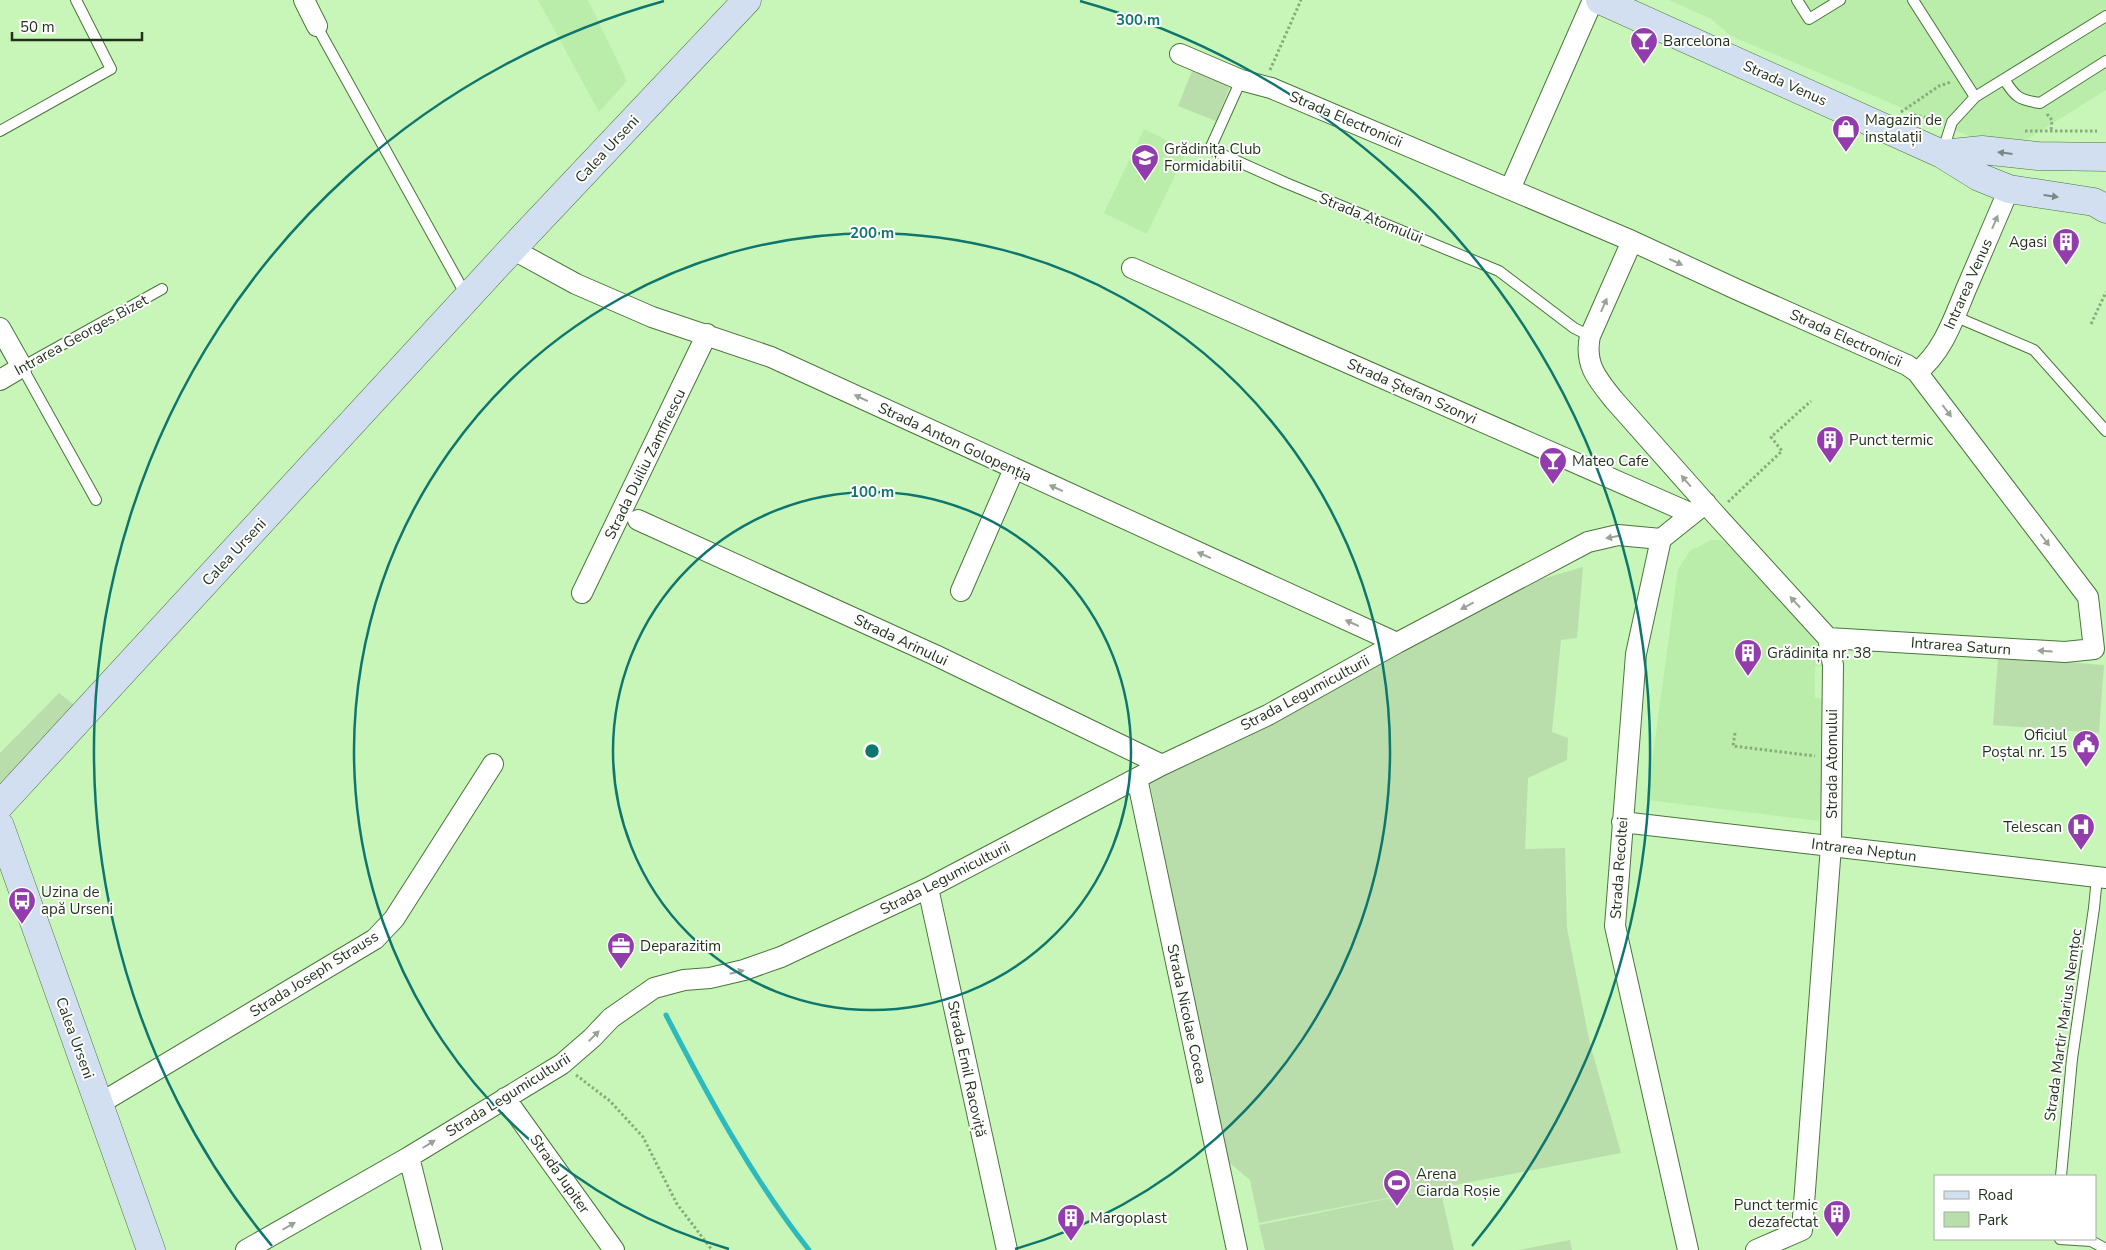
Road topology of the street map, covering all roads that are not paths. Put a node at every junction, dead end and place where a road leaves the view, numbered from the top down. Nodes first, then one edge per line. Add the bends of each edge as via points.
1 (76, 0) edge
2 (304, 0) edge
3 (747, 0) edge
4 (1593, 0) edge
5 (1600, 0) edge
6 (1797, 0) edge
7 (1840, 0) edge
8 (1913, 0) edge
9 (2106, 16) edge
10 (319, 29) joint
11 (1180, 54) dead end
12 (2106, 61) edge
13 (2004, 79) junction
14 (1241, 80) junction
15 (1975, 97) junction
16 (0, 131) edge
17 (1942, 154) junction
18 (2106, 157) edge
19 (1510, 189) junction
20 (2009, 189) junction
21 (2106, 209) edge
22 (1632, 241) junction
23 (512, 249) junction
24 (1132, 268) dead end
25 (162, 290) dead end
26 (467, 298) junction
27 (1954, 316) junction
28 (0, 328) edge
29 (707, 334) junction
30 (1590, 336) junction
31 (22, 367) junction
32 (1917, 372) junction
33 (0, 380) edge
34 (2106, 431) edge
35 (1014, 470) junction
36 (96, 500) dead end
37 (1704, 511) junction
38 (638, 520) dead end
39 (1661, 539) junction
40 (961, 591) dead end
41 (582, 593) dead end
42 (1828, 638) junction
43 (1396, 643) junction
44 (2100, 647) edge
45 (493, 764) dead end
46 (1162, 765) junction
47 (1137, 778) junction
48 (0, 805) edge
49 (1622, 822) junction
50 (0, 826) edge
51 (1832, 846) junction
52 (2102, 878) edge
53 (928, 888) junction
54 (505, 1098) junction
55 (99, 1104) junction
56 (409, 1157) junction
57 (2061, 1175) edge
58 (2076, 1240) edge
59 (2106, 1249) edge
60 (151, 1250) edge
61 (246, 1250) edge
62 (432, 1250) edge
63 (614, 1250) edge
64 (1007, 1250) edge
65 (1238, 1250) edge
66 (1688, 1250) edge
67 (1756, 1250) edge

1 - 16 lane via 111,69
2 - 10 street
3 - 23 street, Calea Urseni
4 - 19 street
5 - 17 street, Strada Venus
6 - 7 lane via 1809,19
8 - 15 lane
9 - 13 lane
10 - 26 lane
11 - 14 street, Strada Electronicii
12 - 13 lane via 2040,103 2014,95
13 - 15 lane
14 - 19 street, Strada Electronicii via 1263,86
14 - 30 lane, Strada Atomului via 1210,149 1499,271 1574,328
15 - 17 lane via 1952,122
18 -> 17 street, Strada Venus via 2038,156 1982,150
17 - 20 street, Strada Venus via 1978,177
19 - 22 street, Strada Electronicii
20 -> 21 street, Strada Venus via 2094,202
27 -> 20 street, Intrarea Venus
30 -> 22 street
22 -> 32 street, Strada Electronicii
23 - 26 street, Calea Urseni
23 - 29 street, Strada Anton Golopenția via 601,295 652,317
24 - 37 street, Strada Ștefan Szonyi
25 - 31 lane, Intrarea Georges Bizet
26 - 48 street, Calea Urseni
27 - 32 street, Intrarea Venus via 1936,353
27 - 34 lane via 2034,350
28 - 31 street
35 -> 29 street, Strada Anton Golopenția via 771,357
29 - 41 street, Strada Duiliu Zamfirescu
37 -> 30 street via 1599,381 1590,364 1587,349
31 - 33 street, Intrarea Georges Bizet
31 - 36 lane
32 -> 44 street, Strada Electronicii via 2088,597
35 - 40 street
43 -> 35 street, Strada Anton Golopenția
37 - 39 street
42 -> 37 street
38 - 46 street, Strada Arinului via 935,655
39 -> 43 street, Strada Legumiculturii via 1618,535 1588,542
39 - 49 street, Strada Recoltei via 1636,654
44 -> 42 street, Intrarea Saturn via 2065,652
42 - 51 street, Strada Atomului via 1833,665
43 - 46 street, Strada Legumiculturii via 1268,715
45 - 55 street, Strada Joseph Strauss via 394,919 375,939
46 - 47 street, Strada Legumiculturii
47 - 53 street, Strada Legumiculturii
47 - 65 street, Strada Nicolae Cocea
49 - 51 street, Intrarea Neptun
49 - 66 street, Strada Recoltei via 1615,926
50 - 55 street, Calea Urseni
51 - 52 street, Intrarea Neptun
51 - 67 street, Strada Atomului via 1802,1230
52 - 57 lane, Strada Martir Marius Nemțoc via 2094,908 2072,1059
54 -> 53 street, Strada Legumiculturii via 562,1064 610,1018 654,988 744,970 781,957
53 - 64 street, Strada Emil Racoviță
56 -> 54 street, Strada Legumiculturii
54 - 63 street, Strada Jupiter
55 - 60 street, Calea Urseni
61 -> 56 street, Strada Legumiculturii
56 - 62 street
58 - 59 lane via 2091,1241

